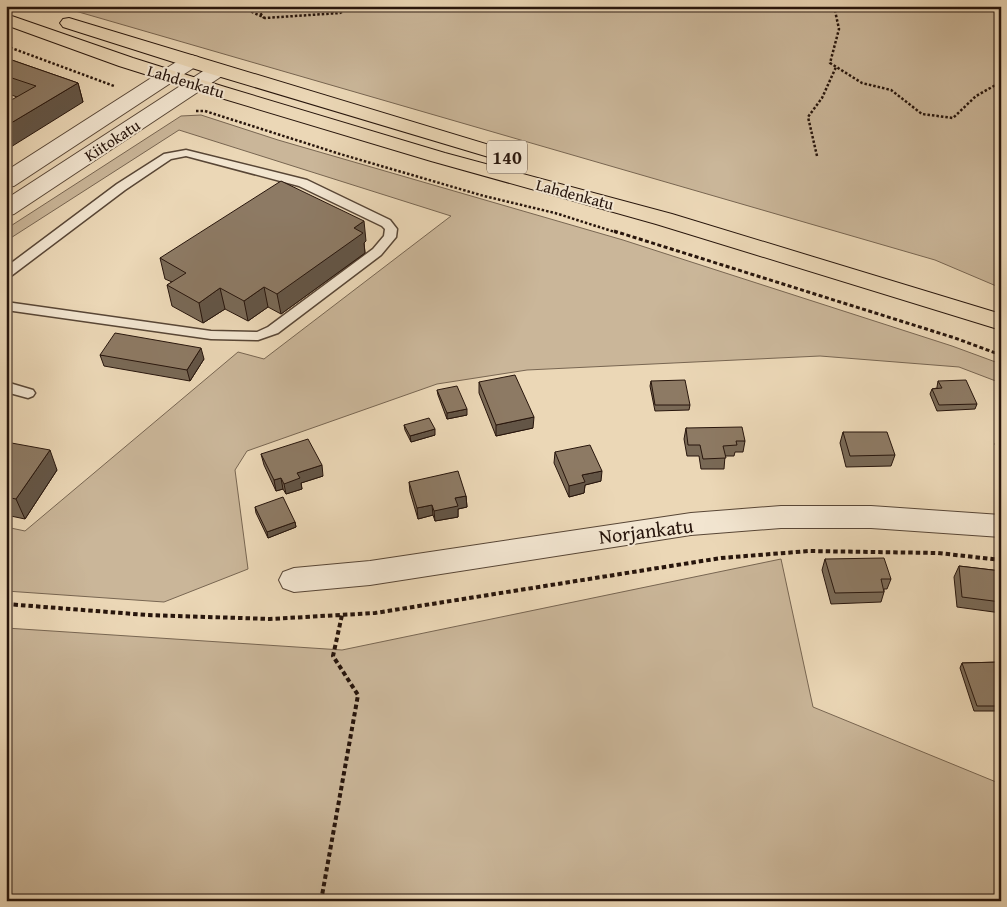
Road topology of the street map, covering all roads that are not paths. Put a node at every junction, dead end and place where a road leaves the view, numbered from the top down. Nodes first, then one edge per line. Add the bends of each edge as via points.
1 (15, 6) edge
2 (6, 19) edge
3 (191, 61) junction
4 (218, 70) junction
5 (168, 76) junction
6 (196, 84) junction
7 (6, 181) edge
8 (6, 209) edge
9 (6, 273) edge
10 (1001, 305) edge
11 (6, 306) edge
12 (1001, 322) edge
13 (6, 387) edge
14 (28, 393) dead end
15 (1001, 526) edge
16 (294, 580) dead end

1 - 3 main road, Lahdenkatu / 140
2 - 5 main road, Lahdenkatu
3 - 4 main road, Lahdenkatu / 140
3 - 5 street, Kiitokatu
4 - 6 street, Kiitokatu
4 - 10 main road, Lahdenkatu / 140
5 - 6 main road, Lahdenkatu
5 - 7 street, Kiitokatu
6 - 8 street, Kiitokatu
6 - 12 main road, Lahdenkatu via 438,157 710,233
9 - 11 lane via 121,187 176,154 199,155 303,183 386,223 391,229 390,237 377,252 273,330 258,336 211,335
13 - 14 lane
15 - 16 street, Norjankatu via 871,517 781,517 691,524 370,573

